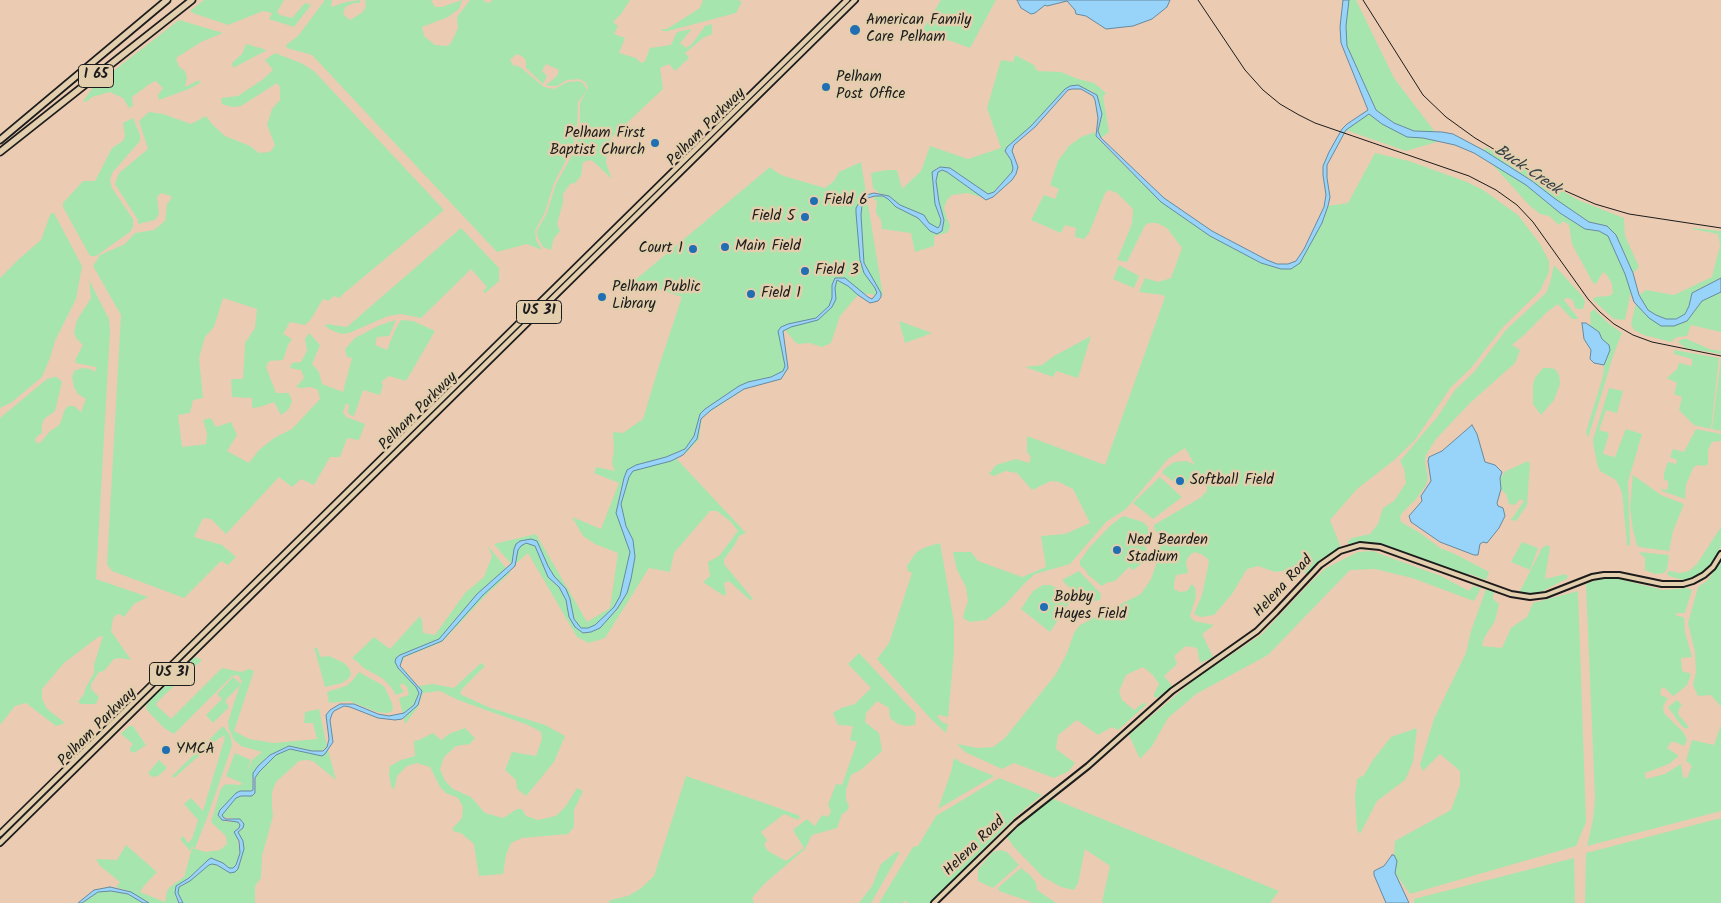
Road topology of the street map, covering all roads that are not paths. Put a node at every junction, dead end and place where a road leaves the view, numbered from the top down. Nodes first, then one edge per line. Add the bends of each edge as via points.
1 (167, 0) edge
2 (192, 0) edge
3 (847, 0) edge
4 (855, 0) edge
5 (817, 30) junction
6 (821, 34) junction
7 (801, 45) junction
8 (805, 50) junction
9 (774, 71) junction
10 (778, 76) junction
11 (722, 123) junction
12 (726, 127) junction
13 (0, 140) edge
14 (697, 148) junction
15 (702, 150) junction
16 (0, 152) edge
17 (674, 170) junction
18 (678, 175) junction
19 (635, 208) junction
20 (640, 212) junction
21 (601, 242) junction
22 (604, 248) junction
23 (579, 264) junction
24 (585, 266) junction
25 (523, 318) junction
26 (529, 322) junction
27 (494, 355) junction
28 (486, 356) junction
29 (471, 370) junction
30 (476, 374) junction
31 (449, 392) junction
32 (453, 396) junction
33 (426, 414) junction
34 (430, 419) junction
35 (366, 474) junction
36 (371, 477) junction
37 (343, 496) junction
38 (347, 501) junction
39 (297, 541) junction
40 (302, 545) junction
41 (286, 552) junction
42 (1721, 554) edge
43 (291, 556) junction
44 (241, 596) junction
45 (246, 600) junction
46 (217, 620) junction
47 (222, 624) junction
48 (191, 646) junction
49 (195, 650) junction
50 (133, 703) junction
51 (139, 706) junction
52 (96, 739) junction
53 (100, 744) junction
54 (72, 763) junction
55 (76, 768) junction
56 (59, 776) junction
57 (63, 781) junction
58 (12, 823) junction
59 (16, 827) junction
60 (0, 834) edge
61 (0, 843) edge
62 (934, 903) edge

1 - 13 highway, I 65
2 - 16 highway, I 65
3 - 5 main road, Pelham Parkway / US 31
4 - 6 main road, Pelham Parkway / US 31
5 - 6 main road
5 - 7 main road, Pelham Parkway / US 31
6 - 8 main road, Pelham Parkway / US 31
7 - 8 main road
7 - 9 main road, Pelham Parkway / US 31
8 - 10 main road, Pelham Parkway / US 31
9 - 10 main road
9 - 11 main road, Pelham Parkway / US 31
10 - 12 main road, Pelham Parkway / US 31
11 - 12 main road
11 - 14 main road, Pelham Parkway / US 31
12 - 15 main road, Pelham Parkway / US 31
14 - 15 main road
14 - 17 main road, Pelham Parkway / US 31
15 - 18 main road, Pelham Parkway / US 31
17 - 18 main road
17 - 19 main road, Pelham Parkway / US 31
18 - 20 main road, Pelham Parkway / US 31
19 - 20 main road
19 - 21 main road, Pelham Parkway / US 31
20 - 22 main road, Pelham Parkway / US 31
21 - 22 main road
21 - 23 main road, Pelham Parkway / US 31
22 - 24 main road, Pelham Parkway / US 31
23 - 24 main road
23 - 25 main road, Pelham Parkway / US 31
24 - 26 main road, Pelham Parkway / US 31
25 - 26 main road
25 - 28 main road, Pelham Parkway / US 31
26 - 27 main road, Pelham Parkway / US 31
27 - 28 main road
27 - 30 main road, Pelham Parkway / US 31
28 - 29 main road, Pelham Parkway / US 31
29 - 30 main road
29 - 31 main road, Pelham Parkway / US 31
30 - 32 main road, Pelham Parkway / US 31
31 - 32 main road
31 - 33 main road, Pelham Parkway / US 31
32 - 34 main road, Pelham Parkway / US 31
33 - 34 main road
33 - 35 main road, Pelham Parkway / US 31
34 - 36 main road, Pelham Parkway / US 31
35 - 36 main road
35 - 37 main road, Pelham Parkway / US 31
36 - 38 main road, Pelham Parkway / US 31
37 - 38 main road
37 - 39 main road, Pelham Parkway / US 31
38 - 40 main road, Pelham Parkway / US 31
39 - 40 main road
39 - 41 main road, Pelham Parkway / US 31
40 - 43 main road, Pelham Parkway / US 31
41 - 43 main road
41 - 44 main road, Pelham Parkway / US 31
42 - 62 main road, Helena Road via 1704,575 1683,584 1662,584 1610,574 1592,577 1540,597 1519,596 1374,546 1352,547 1331,556 1263,626 1172,691 1088,766 1024,816
43 - 45 main road, Pelham Parkway / US 31
44 - 45 main road
44 - 46 main road, Pelham Parkway / US 31
45 - 47 main road, Pelham Parkway / US 31
46 - 47 main road
46 - 48 main road, Pelham Parkway / US 31
47 - 49 main road, Pelham Parkway / US 31
48 - 49 main road
48 - 50 main road, Pelham Parkway / US 31
49 - 51 main road, Pelham Parkway / US 31
50 - 51 main road
50 - 52 main road, Pelham Parkway / US 31
51 - 53 main road, Pelham Parkway / US 31
52 - 53 main road
52 - 54 main road, Pelham Parkway / US 31
53 - 55 main road, Pelham Parkway / US 31
54 - 55 main road
54 - 56 main road, Pelham Parkway / US 31
55 - 57 main road, Pelham Parkway / US 31
56 - 57 main road
56 - 58 main road, Pelham Parkway / US 31
57 - 59 main road, Pelham Parkway / US 31
58 - 59 main road
58 - 60 main road, Pelham Parkway / US 31
59 - 61 main road, Pelham Parkway / US 31

